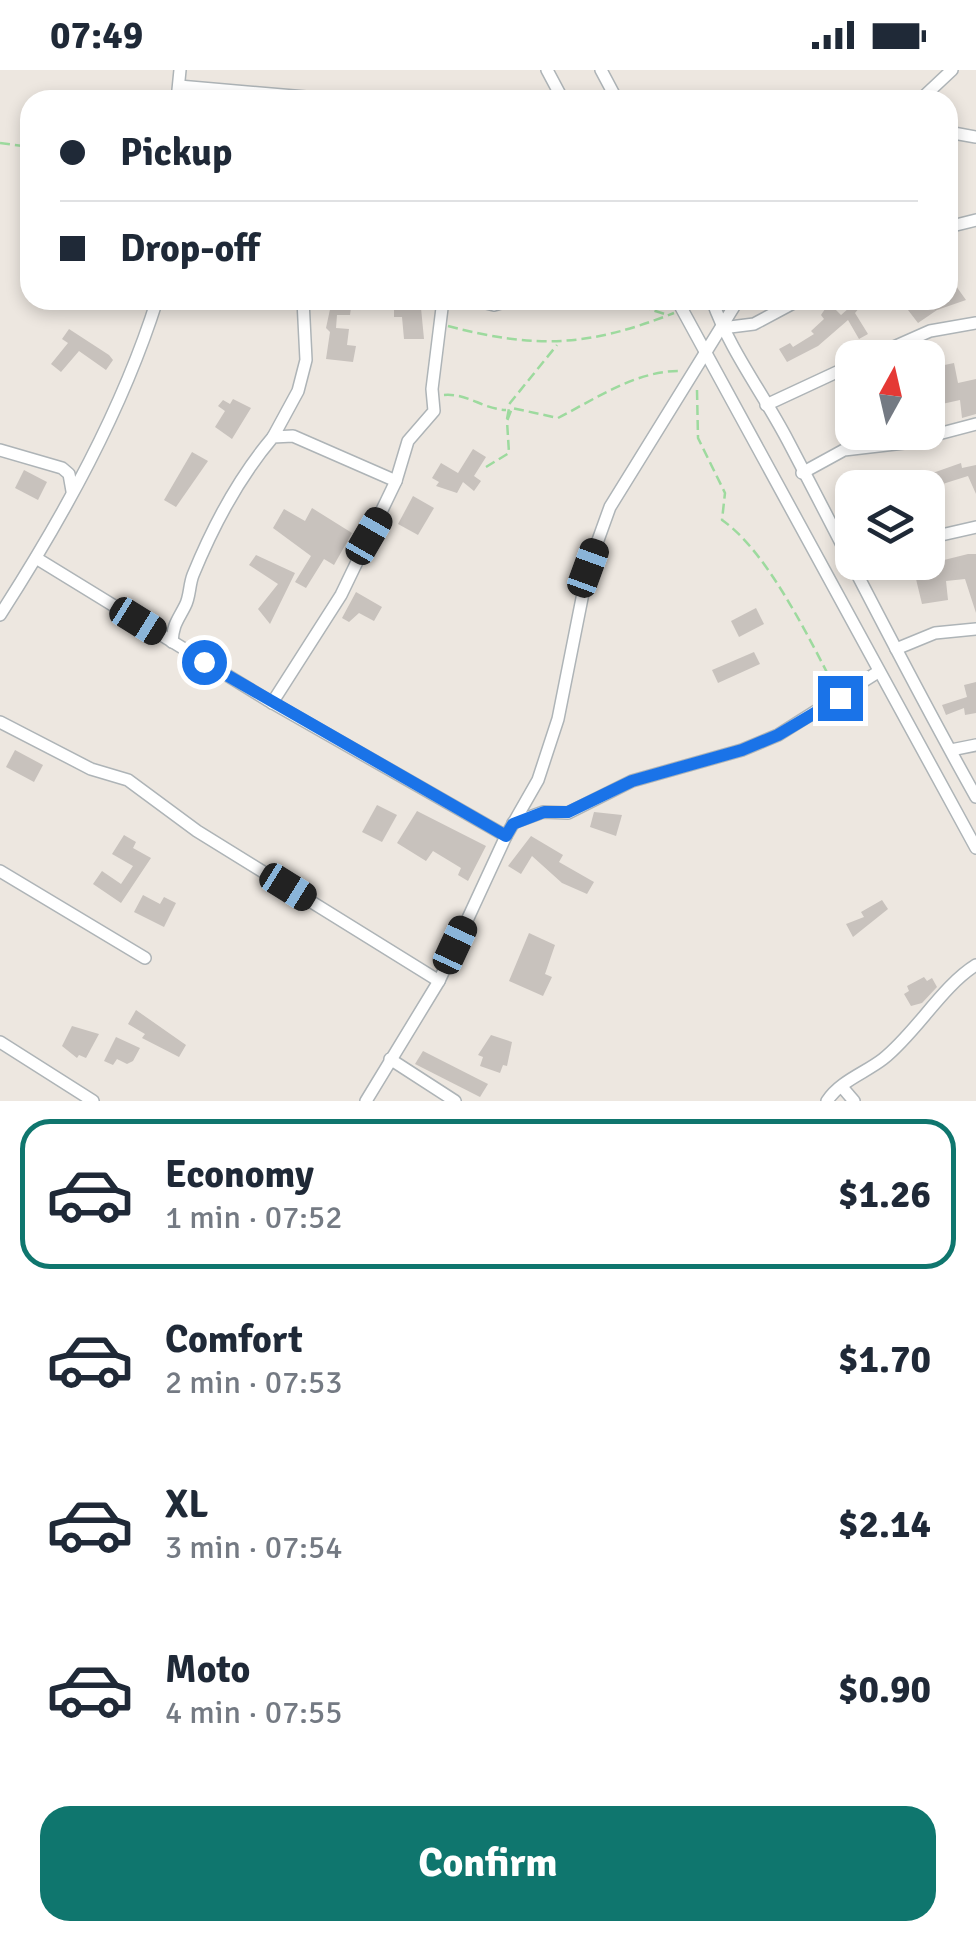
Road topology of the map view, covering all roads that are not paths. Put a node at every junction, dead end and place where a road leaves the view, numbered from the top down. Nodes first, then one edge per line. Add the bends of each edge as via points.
1 (952, 70) edge
2 (931, 90) edge
3 (153, 310) edge
4 (304, 310) edge
5 (442, 310) edge
6 (683, 310) edge
7 (716, 310) edge
8 (732, 310) edge
9 (780, 310) edge
10 (976, 323) edge
11 (722, 328) junction
12 (910, 340) edge
13 (704, 350) junction
14 (835, 373) edge
15 (766, 406) junction
16 (976, 424) edge
17 (272, 437) junction
18 (0, 450) edge
19 (802, 473) junction
20 (396, 481) junction
21 (72, 491) junction
22 (976, 527) edge
23 (835, 533) edge
24 (945, 534) edge
25 (36, 558) junction
26 (860, 580) edge
27 (0, 615) edge
28 (976, 630) edge
29 (172, 642) junction
30 (896, 649) junction
31 (878, 672) junction
32 (272, 703) junction
33 (0, 722) edge
34 (976, 745) edge
35 (951, 750) junction
36 (975, 793) edge
37 (513, 824) junction
38 (506, 836) junction
39 (976, 848) edge
40 (0, 871) edge
41 (145, 958) dead end
42 (976, 965) edge
43 (438, 981) junction
44 (0, 1042) edge
45 (390, 1059) junction
46 (842, 1086) junction
47 (93, 1101) edge
48 (366, 1101) edge
49 (455, 1101) edge
50 (827, 1101) edge
51 (854, 1101) edge

1 - 2 street
3 - 21 street
4 - 17 street via 306,360 298,391
5 - 20 street via 434,411 408,441
6 - 13 street
7 - 11 street
8 - 11 street
9 - 11 street via 754,324
10 - 12 street
11 - 13 street
11 - 15 street
13 - 31 street
13 - 37 street via 610,507 588,568 558,719 538,780
14 - 15 street
15 - 19 street
16 - 19 street via 844,450
17 - 20 street via 293,436
17 - 29 street via 248,466 215,530 174,620
18 - 21 street via 62,468
19 - 23 street
20 - 32 street via 341,595
21 - 25 street
22 - 24 street
25 - 27 street
25 - 29 street
26 - 30 street
28 - 30 street via 935,632
29 - 32 street
30 - 35 street
31 - 37 street via 742,750 632,781 568,812 544,812
31 - 39 street
32 - 38 street
33 - 43 street via 91,769 128,780 197,831
34 - 35 street
35 - 36 street
37 - 38 street
38 - 43 street
40 - 41 street
42 - 46 street via 891,1052
43 - 45 street
44 - 47 street
45 - 48 street
45 - 49 street
46 - 50 street
46 - 51 street

